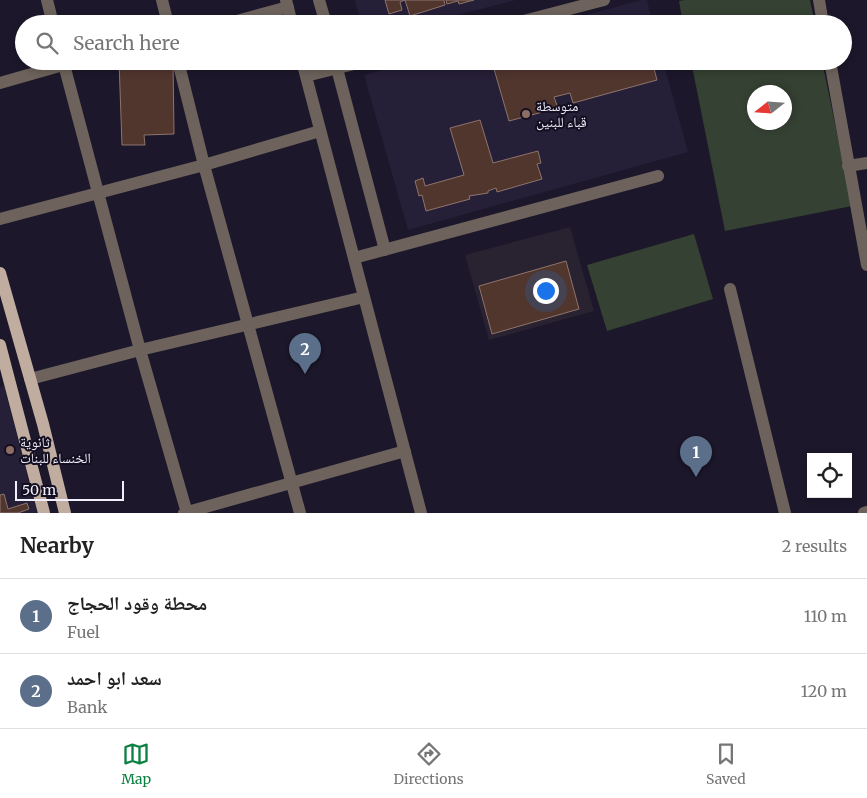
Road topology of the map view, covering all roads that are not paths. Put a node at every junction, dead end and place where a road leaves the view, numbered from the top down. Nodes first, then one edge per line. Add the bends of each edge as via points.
1 (47, 0) edge
2 (162, 0) edge
3 (319, 0) edge
4 (604, 0) edge
5 (819, 0) edge
6 (287, 4) edge
7 (51, 15) edge
8 (166, 15) edge
9 (253, 15) edge
10 (323, 15) edge
11 (546, 15) edge
12 (822, 15) edge
13 (41, 70) edge
14 (65, 70) edge
15 (180, 70) edge
16 (304, 70) edge
17 (322, 70) edge
18 (337, 70) edge
19 (832, 70) edge
20 (306, 76) junction
21 (0, 83) edge
22 (320, 131) junction
23 (867, 162) edge
24 (204, 165) junction
25 (848, 166) junction
26 (658, 176) dead end
27 (98, 192) junction
28 (0, 219) edge
29 (385, 250) junction
30 (354, 258) junction
31 (867, 265) edge
32 (0, 273) edge
33 (730, 289) dead end
34 (364, 297) junction
35 (248, 325) junction
36 (0, 345) edge
37 (140, 350) junction
38 (3, 370) edge
39 (30, 379) junction
40 (405, 451) junction
41 (292, 484) junction
42 (44, 513) edge
43 (65, 513) edge
44 (186, 513) edge
45 (300, 513) edge
46 (421, 513) edge
47 (786, 513) edge

1 - 7 street
2 - 8 street
3 - 10 street
4 - 11 street
5 - 12 street
6 - 9 street
13 - 21 street
14 - 27 street
15 - 24 street
16 - 20 street
17 - 20 street
18 - 29 street
19 - 25 street
20 - 22 street
22 - 24 street
22 - 30 street
23 - 25 street
24 - 27 street
24 - 35 street
25 - 31 street
26 - 29 street
27 - 28 street
27 - 37 street
29 - 30 street
30 - 34 street
32 - 39 main road
33 - 47 street
34 - 35 street
34 - 40 street
35 - 37 street
35 - 41 street
36 - 38 main road
37 - 39 street
37 - 44 street
38 - 42 main road
39 - 43 main road
40 - 41 street
40 - 46 street
41 - 44 street
41 - 45 street

